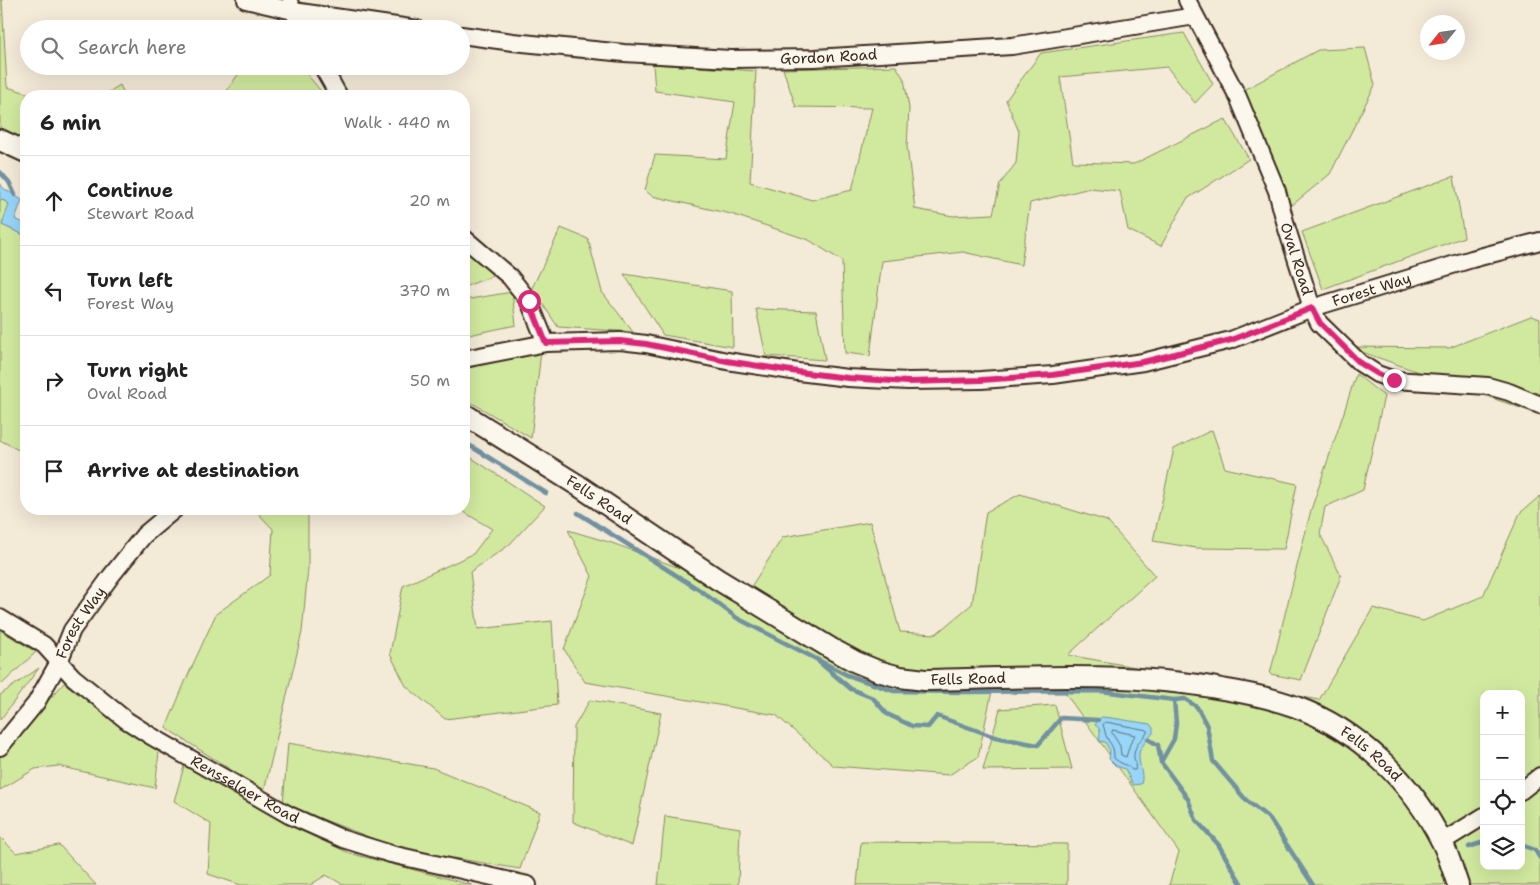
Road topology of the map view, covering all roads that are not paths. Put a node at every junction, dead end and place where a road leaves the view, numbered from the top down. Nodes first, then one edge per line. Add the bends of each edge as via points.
1 (246, 0) edge
2 (1187, 0) edge
3 (291, 6) edge
4 (1195, 16) junction
5 (298, 20) edge
6 (368, 20) edge
7 (470, 36) edge
8 (327, 75) edge
9 (336, 90) edge
10 (0, 140) edge
11 (20, 149) edge
12 (1540, 241) edge
13 (470, 243) edge
14 (1312, 308) junction
15 (546, 343) junction
16 (470, 358) edge
17 (1540, 405) edge
18 (470, 418) edge
19 (168, 515) edge
20 (0, 618) edge
21 (59, 662) junction
22 (0, 747) edge
23 (1540, 776) edge
24 (1525, 788) edge
25 (1480, 818) edge
26 (1442, 842) junction
27 (528, 885) edge
28 (1458, 885) edge

1 - 3 street
2 - 4 street, Oval Road
3 - 5 street
3 - 6 street
4 - 7 street, Gordon Road via 1012,46 816,58 624,53
4 - 14 street, Oval Road via 1238,97 1277,191
8 - 9 street
10 - 11 street
12 - 14 street, Forest Way
13 - 15 street via 510,277 529,301
14 - 15 street, Forest Way via 1231,340 1143,362 1052,375 981,380 908,382 848,378 727,361 620,341
14 - 17 street, Oval Road via 1335,340 1360,363 1378,374 1394,380 1488,386
15 - 16 street, Forest Way
18 - 26 street, Fells Road via 717,578 856,662 900,677 925,680 1095,676 1202,685 1270,698 1324,720 1374,754 1414,798
19 - 21 street, Forest Way via 144,535 111,576 72,630
20 - 21 street, Rensselaer Road via 44,645
21 - 22 street, Forest Way via 36,703
21 - 27 street, Rensselaer Road via 126,720 289,815 343,839 391,854
23 - 24 street
25 - 26 street
26 - 28 street, Fells Road

